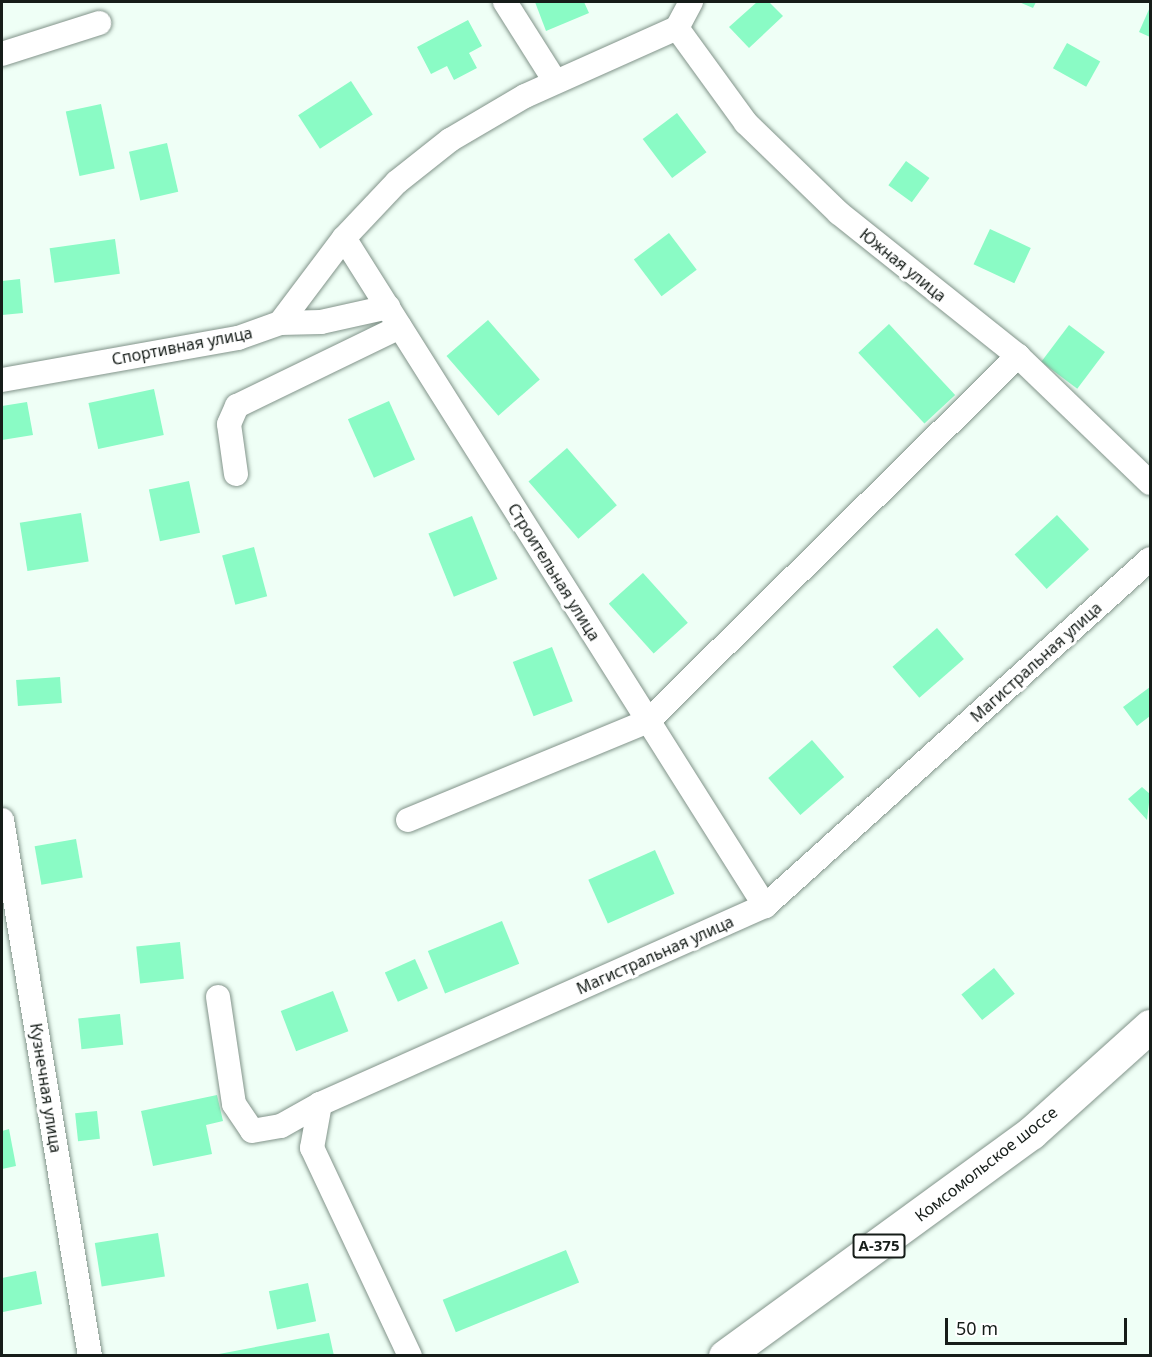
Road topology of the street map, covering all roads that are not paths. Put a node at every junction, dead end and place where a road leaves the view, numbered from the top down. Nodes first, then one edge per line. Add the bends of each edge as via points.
1 (505, 2) edge
2 (690, 2) edge
3 (99, 23) dead end
4 (677, 28) junction
5 (2, 54) edge
6 (555, 81) junction
7 (344, 238) junction
8 (388, 307) junction
9 (280, 323) junction
10 (400, 327) junction
11 (1018, 356) junction
12 (2, 380) edge
13 (236, 474) dead end
14 (1150, 483) edge
15 (1150, 559) edge
16 (648, 721) junction
17 (2, 820) edge
18 (408, 820) dead end
19 (765, 906) junction
20 (218, 997) dead end
21 (1150, 1026) edge
22 (320, 1104) junction
23 (90, 1356) edge
24 (410, 1356) edge
25 (725, 1356) edge

1 - 6 street
2 - 4 street
3 - 5 street
4 - 6 street
4 - 11 street, Южная улица via 746,123 879,247
6 - 7 street via 450,140 397,182
7 - 8 street, Строительная улица
7 - 9 street
8 - 9 street, Спортивная улица via 321,322
8 - 10 street, Строительная улица
9 - 12 street, Спортивная улица via 238,338
10 - 13 street via 237,406 229,424
10 - 16 street, Строительная улица
11 - 14 street, Южная улица
11 - 16 street
15 - 19 street, Магистральная улица
16 - 18 street
16 - 19 street, Строительная улица
17 - 23 street, Кузнечная улица
19 - 22 street, Магистральная улица
20 - 22 street, Магистральная улица via 234,1104 252,1131 281,1126
21 - 25 highway, Комсомольское шоссе / А-375 via 1031,1133
22 - 24 street via 312,1148

